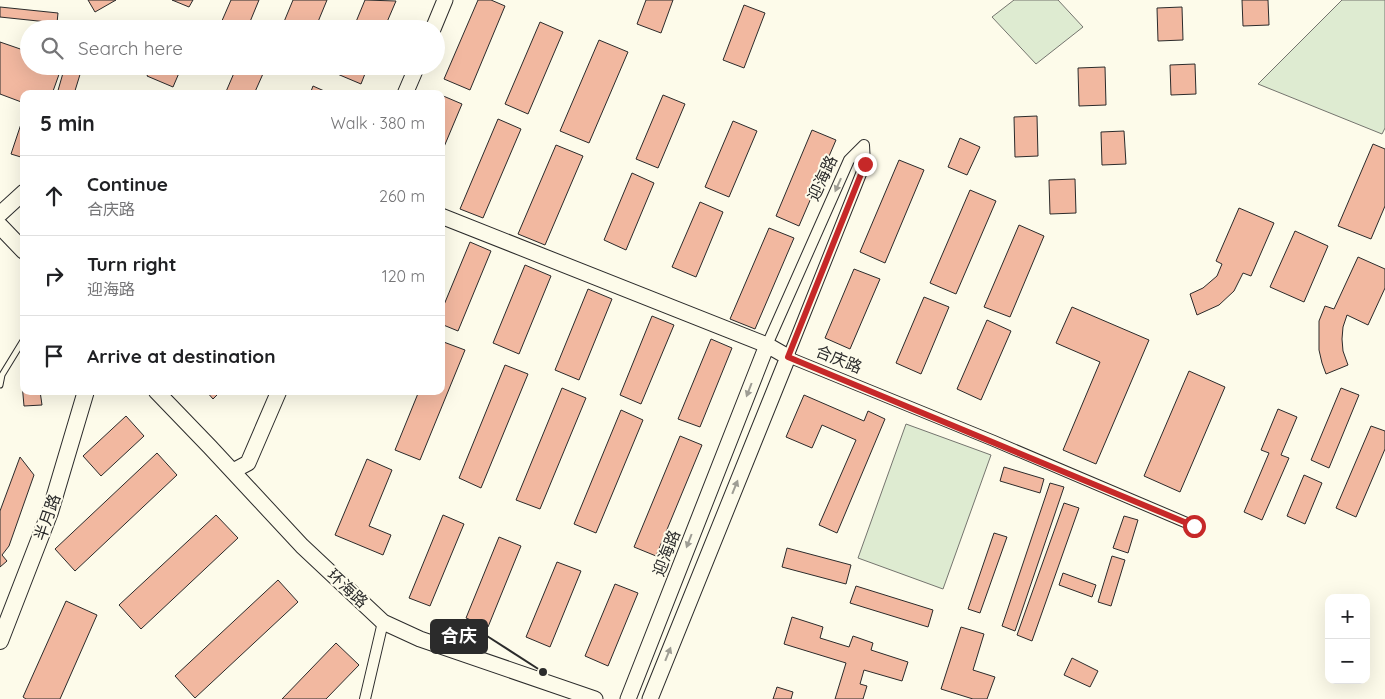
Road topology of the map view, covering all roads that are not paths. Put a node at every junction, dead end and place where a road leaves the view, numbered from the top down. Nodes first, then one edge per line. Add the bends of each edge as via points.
1 (445, 0) edge
2 (437, 20) edge
3 (413, 75) edge
4 (407, 90) edge
5 (20, 196) edge
6 (0, 214) edge
7 (445, 218) edge
8 (0, 226) edge
9 (20, 247) edge
10 (767, 345) junction
11 (20, 346) edge
12 (788, 357) junction
13 (0, 385) edge
14 (85, 395) edge
15 (160, 395) edge
16 (277, 395) edge
17 (232, 471) junction
18 (1194, 526) dead end
19 (383, 622) junction
20 (0, 641) edge
21 (365, 699) edge
22 (595, 699) edge
23 (628, 699) edge
24 (650, 699) edge

1 - 2 street
3 - 4 street
5 - 6 street
7 - 10 street, 合庆路
8 - 9 main road
10 - 12 street, 合庆路
12 -> 10 street, 迎海路 via 865,164 864,145 849,160
10 -> 23 street, 迎海路
11 - 13 lane via 2,375
12 - 18 street, 合庆路
24 -> 12 street, 迎海路
14 - 20 main road, 半月路 via 50,512
15 - 17 street, 环海路
16 - 17 street via 248,463
17 - 19 street, 环海路 via 302,546
19 - 21 street
19 - 22 street, 环海路 via 420,640

